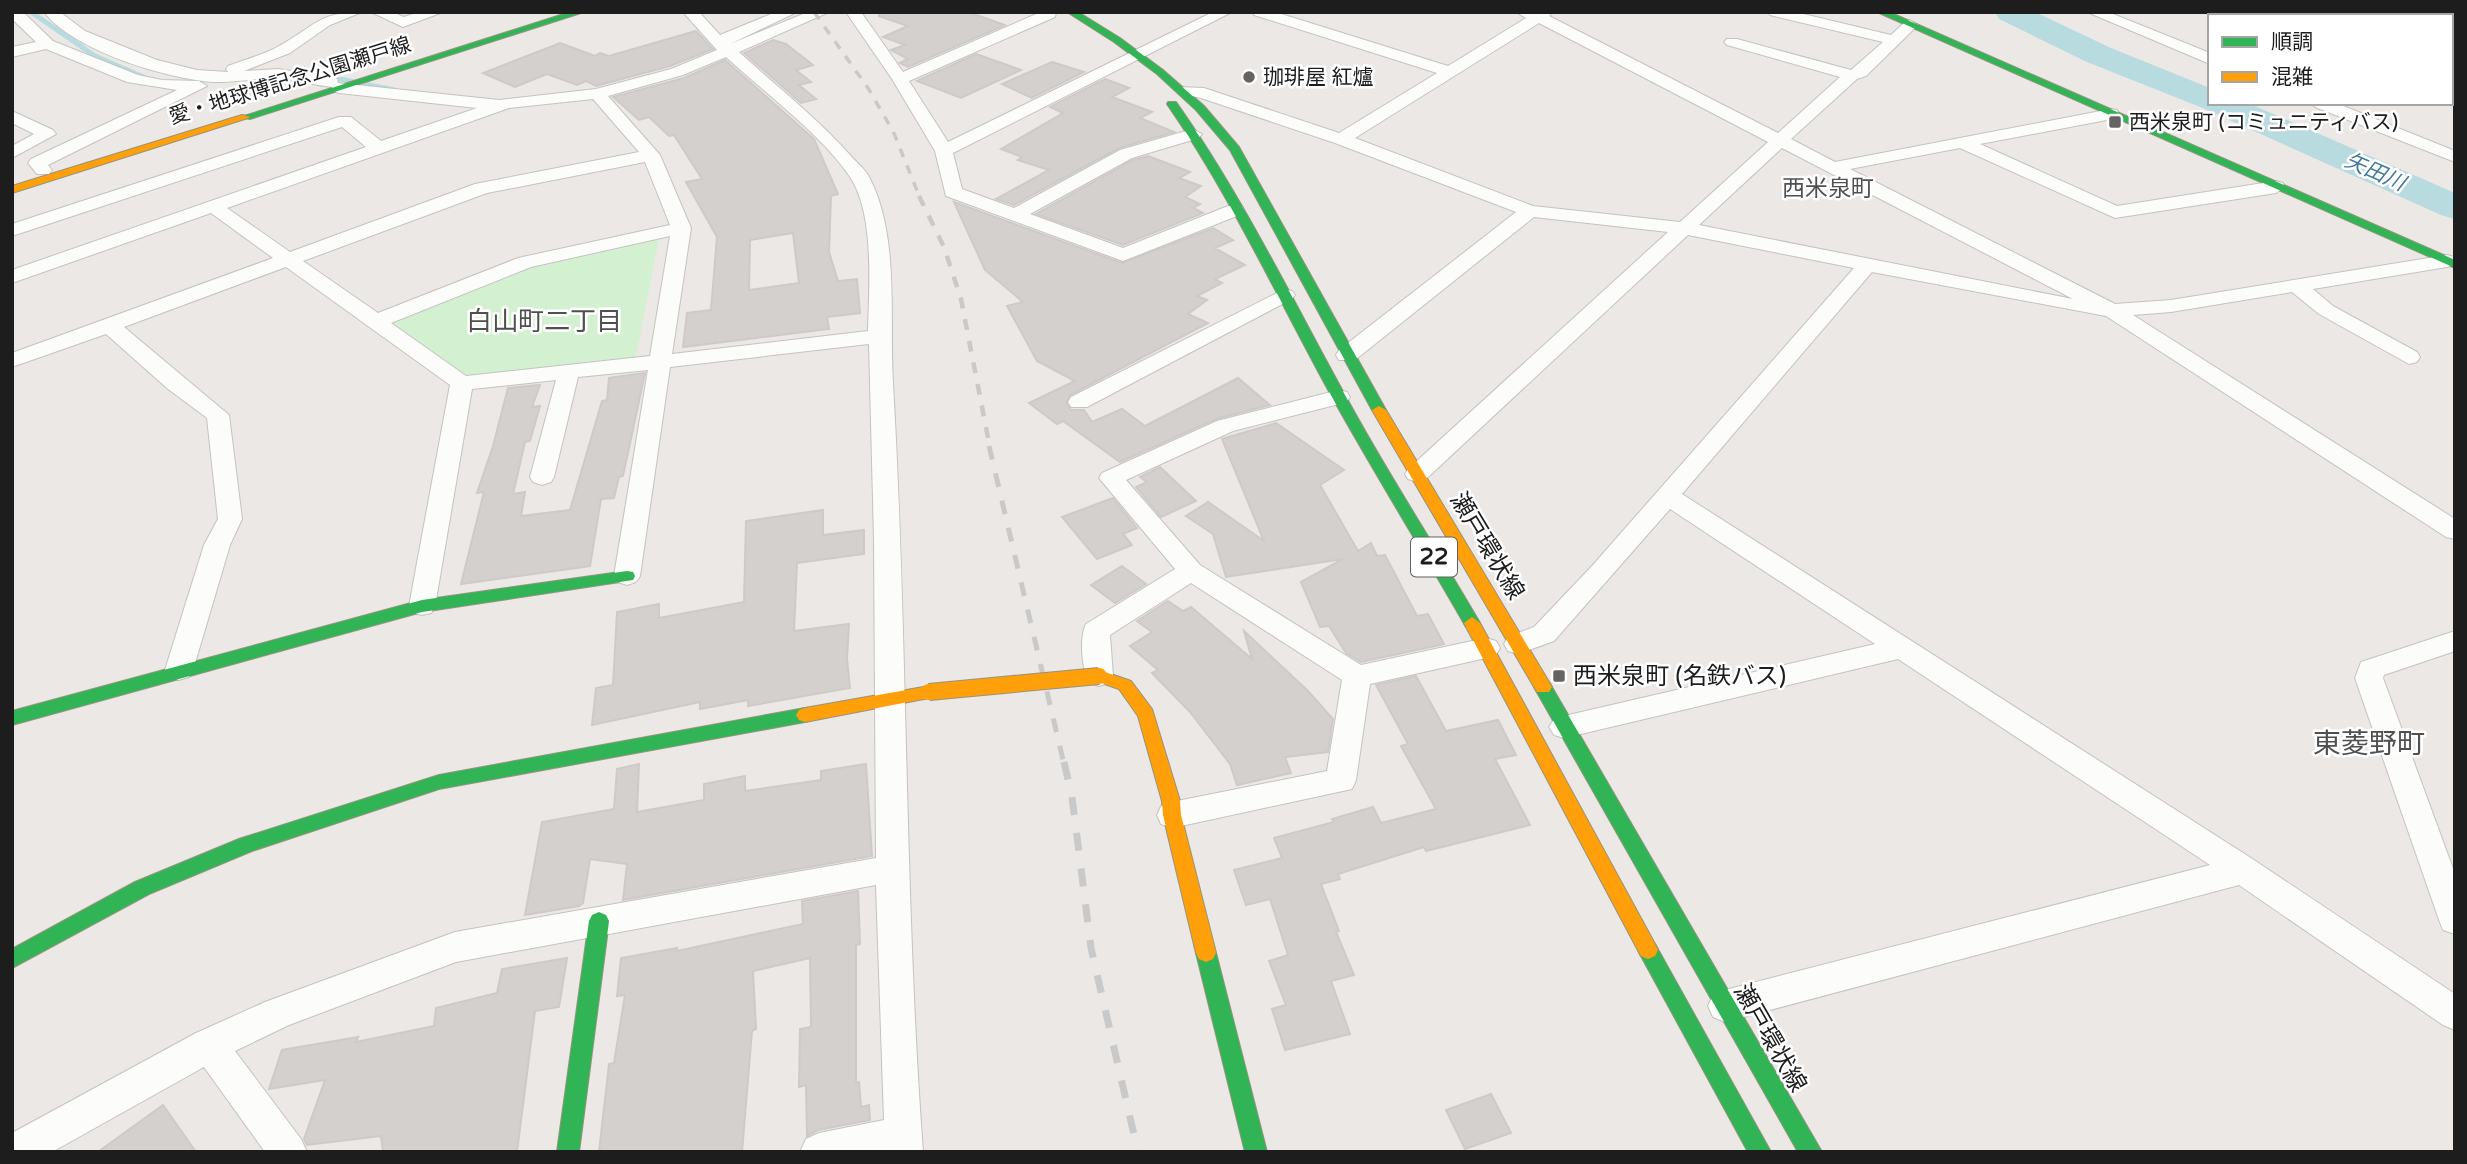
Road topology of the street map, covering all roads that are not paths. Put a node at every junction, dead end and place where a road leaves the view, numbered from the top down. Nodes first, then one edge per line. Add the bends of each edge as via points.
1 (14, 12) edge
2 (51, 12) edge
3 (355, 12) edge
4 (379, 12) edge
5 (436, 12) edge
6 (552, 12) edge
7 (580, 12) edge
8 (690, 12) edge
9 (790, 12) edge
10 (822, 12) edge
11 (853, 12) edge
12 (1071, 12) edge
13 (1225, 12) edge
14 (1259, 12) edge
15 (1881, 12) edge
16 (2094, 12) edge
17 (1048, 13) edge
18 (1787, 13) edge
19 (1536, 14) edge
20 (319, 20) joint
21 (1910, 25) junction
22 (1893, 40) junction
23 (1732, 42) dead end
24 (47, 44) junction
25 (723, 46) junction
26 (12, 51) edge
27 (2208, 58) edge
28 (1133, 59) junction
29 (1451, 72) junction
30 (1851, 75) junction
31 (212, 77) junction
32 (900, 79) junction
33 (335, 85) junction
34 (1184, 90) junction
35 (597, 94) junction
36 (507, 103) junction
37 (2327, 105) edge
38 (2111, 114) junction
39 (12, 116) edge
40 (1193, 134) junction
41 (1341, 139) junction
42 (1782, 141) junction
43 (1963, 143) junction
44 (380, 149) junction
45 (944, 150) junction
46 (12, 153) edge
47 (651, 155) junction
48 (2455, 158) edge
49 (1835, 167) junction
50 (43, 170) junction
51 (12, 180) edge
52 (2276, 187) junction
53 (12, 190) edge
54 (213, 206) junction
55 (1236, 210) junction
56 (1530, 211) junction
57 (1015, 215) junction
58 (681, 228) junction
59 (1682, 228) junction
60 (12, 230) edge
61 (287, 261) junction
62 (2451, 263) edge
63 (1866, 266) junction
64 (12, 277) edge
65 (2297, 286) junction
66 (1285, 295) junction
67 (2112, 311) junction
68 (375, 322) junction
69 (110, 326) junction
70 (879, 336) junction
71 (1347, 355) junction
72 (2409, 357) dead end
73 (12, 361) edge
74 (660, 362) junction
75 (569, 371) junction
76 (462, 383) junction
77 (1339, 397) junction
78 (1079, 402) dead end
79 (1417, 474) junction
80 (542, 477) dead end
81 (1665, 495) junction
82 (2455, 531) edge
83 (1191, 571) junction
84 (627, 576) joint
85 (422, 606) junction
86 (2455, 641) edge
87 (1518, 644) junction
88 (1486, 648) junction
89 (1902, 648) junction
90 (179, 670) junction
91 (1098, 676) junction
92 (1357, 676) junction
93 (890, 698) junction
94 (12, 718) edge
95 (1564, 727) junction
96 (1172, 816) junction
97 (892, 869) junction
98 (2244, 870) junction
99 (2455, 919) edge
100 (599, 921) junction
101 (12, 959) edge
102 (1725, 1006) junction
103 (2455, 1014) edge
104 (209, 1045) junction
105 (903, 1143) edge
106 (15, 1152) edge
107 (288, 1152) edge
108 (568, 1152) edge
109 (819, 1152) edge
110 (1255, 1152) edge
111 (1760, 1152) edge
112 (1811, 1152) edge

1 - 24 street
2 - 31 street via 80,35 115,50 167,69
3 - 20 street
4 - 5 street via 403,22
6 - 33 main road, 愛・地球博記念公園瀬戸線
7 - 33 main road, 愛・地球博記念公園瀬戸線
8 - 25 street
9 - 25 street
10 - 25 street
11 - 32 street
12 - 28 main road, 瀬戸環状線 / 22
13 - 28 street
14 - 29 street
15 - 21 main road
16 - 27 street
17 - 28 main road, 瀬戸環状線 / 22
17 - 32 street
18 - 22 street
19 - 29 street
19 - 42 street
20 - 31 street via 284,50
21 - 22 street
21 - 38 main road
22 - 30 street via 1860,73
23 - 30 street
24 - 26 street
24 - 50 street via 133,79 200,86 37,163
25 - 35 street via 677,72
25 - 70 street via 826,139 860,177 880,251
28 - 34 main road, 瀬戸環状線 / 22
28 - 40 main road, 瀬戸環状線 / 22
28 - 45 street
29 - 41 street
30 - 42 street
31 - 33 street via 277,74
32 - 45 street
33 - 36 street via 461,103
33 - 50 main road, 愛・地球博記念公園瀬戸線
33 - 53 main road, 愛・地球博記念公園瀬戸線
34 - 41 street
34 - 71 main road, 瀬戸環状線 / 22 via 1235,149
35 - 36 street
35 - 47 street
36 - 44 street
37 - 48 street
38 - 43 street
38 - 52 main road
39 - 46 street via 47,134
40 - 55 main road, 瀬戸環状線 / 22
40 - 57 street via 1126,154
41 - 56 street
42 - 49 street
42 - 59 street
43 - 49 street
43 - 52 street via 2115,212
44 - 54 street
44 - 60 street via 345,121
45 - 57 street via 953,192
47 - 58 street
47 - 61 street via 482,188
49 - 67 street
50 - 51 main road, 愛・地球博記念公園瀬戸線
52 - 62 main road
54 - 61 street
54 - 64 street
55 - 57 street via 1123,255
55 - 66 main road, 瀬戸環状線 / 22
56 - 59 street
56 - 71 street
58 - 68 street via 525,262
58 - 74 street
59 - 63 street
59 - 79 street
61 - 68 street
61 - 69 street
62 - 65 street
63 - 67 street
63 - 81 street
65 - 67 street
65 - 72 street via 2326,310
66 - 77 main road, 瀬戸環状線 / 22
66 - 78 street
67 - 82 street
68 - 76 street
69 - 73 street
69 - 90 street via 218,415 230,519 217,545
70 - 74 street
70 - 93 street
71 - 79 main road, 瀬戸環状線 / 22
74 - 75 street
74 - 84 street
75 - 76 street
75 - 80 street
76 - 85 street
77 - 83 street via 1225,426 1111,478
77 - 88 main road, 瀬戸環状線 / 22
79 - 87 main road, 瀬戸環状線 / 22
81 - 87 street via 1544,634
81 - 89 street
83 - 91 street via 1096,631
83 - 92 street
84 - 85 main road
85 - 90 main road
86 - 99 street via 2371,670 2369,678
87 - 95 main road, 瀬戸環状線 / 22
88 - 92 street
88 - 111 main road, 瀬戸環状線 / 22
89 - 95 street
89 - 98 street
90 - 94 main road
91 - 93 main road, bridge
91 - 96 main road via 1125,685 1146,714
92 - 96 street via 1341,780
93 - 97 street
93 - 101 main road via 439,782 246,845 142,888
95 - 102 main road, 瀬戸環状線 / 22
96 - 110 main road
97 - 100 street
97 - 105 street
98 - 102 street
98 - 103 street
100 - 104 street via 455,947 277,1013
100 - 108 main road
102 - 112 main road, 瀬戸環状線 / 22
104 - 106 street
104 - 107 street
105 - 109 street

